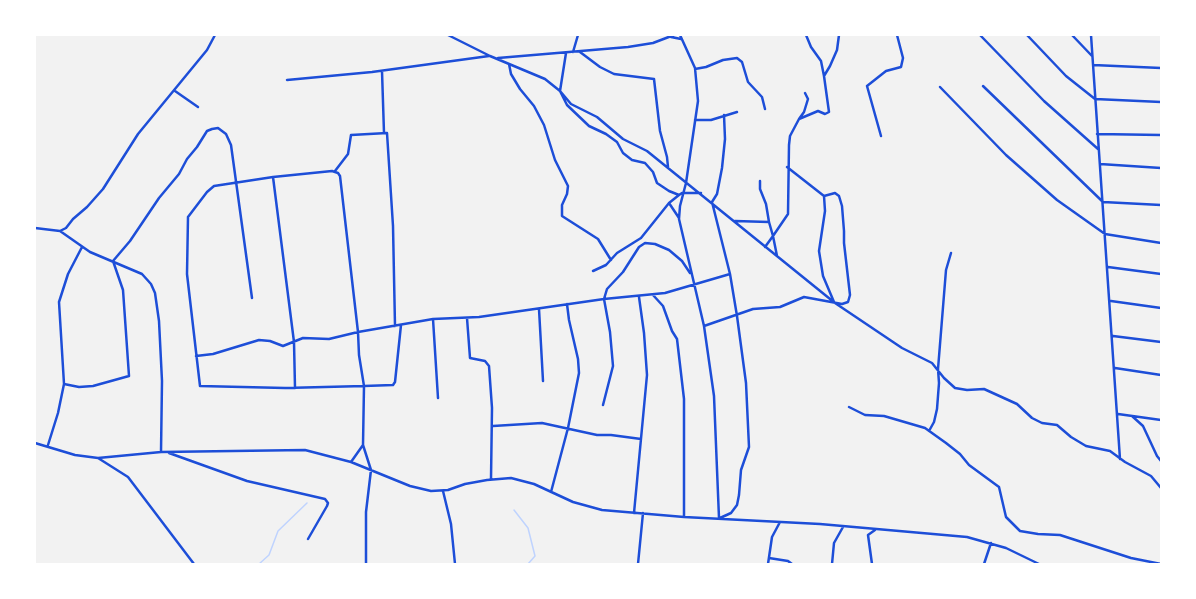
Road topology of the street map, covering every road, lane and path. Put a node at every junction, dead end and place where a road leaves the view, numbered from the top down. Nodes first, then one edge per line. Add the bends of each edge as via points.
1 (215, 35) edge
2 (449, 35) edge
3 (578, 35) edge
4 (661, 35) edge
5 (674, 35) edge
6 (680, 35) edge
7 (806, 35) edge
8 (839, 35) edge
9 (897, 35) edge
10 (980, 35) edge
11 (1027, 35) edge
12 (1072, 35) edge
13 (1091, 35) edge
14 (670, 36) junction
15 (664, 39) junction
16 (682, 40) junction
17 (566, 52) junction
18 (573, 52) junction
19 (579, 52) junction
20 (490, 56) junction
21 (1092, 56) junction
22 (497, 58) junction
23 (508, 63) junction
24 (1093, 65) junction
25 (1161, 68) edge
26 (695, 69) junction
27 (382, 71) junction
28 (824, 76) junction
29 (287, 80) dead end
30 (983, 86) dead end
31 (940, 87) dead end
32 (175, 91) junction
33 (560, 91) junction
34 (805, 94) dead end
35 (1095, 99) junction
36 (1161, 102) edge
37 (198, 107) dead end
38 (765, 109) dead end
39 (736, 112) dead end
40 (724, 115) junction
41 (799, 118) junction
42 (695, 120) junction
43 (384, 133) junction
44 (1098, 134) junction
45 (881, 136) dead end
46 (1161, 136) edge
47 (1099, 150) junction
48 (1100, 164) junction
49 (788, 167) junction
50 (668, 168) junction
51 (1161, 168) edge
52 (335, 171) junction
53 (273, 177) junction
54 (760, 181) dead end
55 (237, 182) junction
56 (686, 183) junction
57 (701, 193) junction
58 (680, 194) junction
59 (824, 196) junction
60 (712, 202) junction
61 (1103, 202) junction
62 (669, 203) junction
63 (1161, 205) edge
64 (679, 219) junction
65 (734, 221) junction
66 (769, 222) junction
67 (35, 228) edge
68 (60, 231) junction
69 (1105, 234) junction
70 (773, 236) junction
71 (1161, 243) edge
72 (765, 246) junction
73 (82, 247) junction
74 (951, 254) dead end
75 (777, 258) junction
76 (611, 260) junction
77 (113, 261) junction
78 (1108, 267) junction
79 (593, 271) dead end
80 (730, 274) junction
81 (1161, 274) edge
82 (692, 276) junction
83 (694, 285) junction
84 (653, 295) junction
85 (639, 297) junction
86 (252, 298) dead end
87 (604, 299) junction
88 (1111, 301) junction
89 (834, 303) junction
90 (567, 304) junction
91 (1161, 308) edge
92 (539, 309) junction
93 (737, 316) junction
94 (467, 318) junction
95 (433, 319) junction
96 (401, 325) junction
97 (395, 326) junction
98 (704, 326) junction
99 (358, 332) junction
100 (1113, 336) junction
101 (294, 342) junction
102 (1161, 342) edge
103 (196, 356) junction
104 (1115, 368) junction
105 (938, 369) junction
106 (1161, 375) edge
107 (543, 381) dead end
108 (64, 384) junction
109 (364, 386) junction
110 (295, 388) junction
111 (438, 398) dead end
112 (603, 405) dead end
113 (849, 407) dead end
114 (1118, 414) junction
115 (1132, 416) junction
116 (1161, 420) edge
117 (493, 426) junction
118 (568, 428) junction
119 (929, 431) junction
120 (641, 439) junction
121 (35, 443) edge
122 (48, 445) junction
123 (363, 445) junction
124 (161, 452) junction
125 (167, 452) junction
126 (98, 458) junction
127 (1120, 459) junction
128 (1161, 461) edge
129 (351, 462) junction
130 (371, 470) junction
131 (491, 479) junction
132 (1161, 488) edge
133 (442, 491) junction
134 (551, 492) junction
135 (634, 513) junction
136 (643, 513) junction
137 (684, 517) junction
138 (719, 518) junction
139 (780, 522) junction
140 (843, 526) junction
141 (876, 530) junction
142 (308, 539) dead end
143 (991, 543) junction
144 (769, 558) junction
145 (194, 564) edge
146 (366, 564) edge
147 (455, 564) edge
148 (638, 564) edge
149 (768, 564) edge
150 (792, 564) edge
151 (832, 564) edge
152 (872, 564) edge
153 (984, 564) edge
154 (1039, 564) edge
155 (1161, 564) edge

1 - 32 street via 207,50
2 - 20 street
3 - 18 street
4 - 15 street
5 - 14 street
6 - 16 street
7 - 28 street via 820,61
8 - 28 street via 837,50
9 - 45 street via 903,58 901,66 886,71 867,86
10 - 47 street via 1044,101
11 - 35 street via 1066,76
12 - 21 street
13 - 21 street
14 - 15 street
14 - 16 street
15 - 19 street via 650,44
16 - 26 street
17 - 18 street
17 - 22 street
17 - 33 street
18 - 19 street
19 - 50 street via 614,74 654,79 660,131
20 - 22 street
20 - 27 street
21 - 24 street
22 - 23 street
23 - 33 street via 545,79
23 - 76 street via 511,74 544,125 555,160 568,186 562,205 562,216 598,239
24 - 25 street
24 - 35 street
26 - 38 street via 737,58 742,62 748,82 762,97
26 - 42 street via 698,101
27 - 29 street
27 - 43 street
28 - 41 street via 829,112 825,114 818,111
30 - 61 street
31 - 69 street via 1006,155 1057,200
32 - 37 street
32 - 68 street via 138,134 103,189 66,228
33 - 50 street via 571,104 597,117 624,139 647,151
33 - 58 street via 567,105 589,126 617,142 623,153 632,160 645,163 653,172 657,183 669,191
34 - 41 street via 808,99
35 - 36 street
35 - 44 street
39 - 40 street
40 - 42 street via 712,120
40 - 60 street via 722,168 717,194
41 - 49 street via 790,136
42 - 56 street
43 - 52 street via 351,135 348,154
43 - 97 street via 388,135 394,226
44 - 46 street
44 - 47 street
47 - 48 street
48 - 51 street
48 - 61 street
49 - 59 street
49 - 70 street via 788,214
50 - 56 street
52 - 53 street
52 - 99 street via 340,176
53 - 55 street
53 - 101 street
54 - 66 street
55 - 77 street via 231,145 226,134 218,128 208,131
55 - 86 street
55 - 103 street via 211,188 186,222 187,274
56 - 57 street
56 - 58 street
57 - 58 street
57 - 60 street
58 - 62 street
58 - 64 street
59 - 89 street via 819,251 823,276
59 - 89 street via 835,193 839,196 842,206 850,295 848,302
60 - 65 street
60 - 80 street
61 - 63 street
61 - 69 street
62 - 64 street
62 - 76 street via 640,238
64 - 82 street
65 - 66 street
65 - 72 street
66 - 70 street
67 - 68 street
68 - 73 street
69 - 71 street
69 - 78 street
70 - 72 street
70 - 75 street
72 - 75 street
73 - 77 street
73 - 108 street via 68,274 59,302
74 - 105 street via 946,270
75 - 89 street
76 - 79 street
77 - 108 street via 123,290 129,376 93,386
77 - 124 street via 142,274 155,292 162,373
78 - 81 street
78 - 88 street
80 - 83 street
80 - 93 street
82 - 83 street
82 - 87 street via 682,261 669,250 655,244 641,244 607,289
83 - 84 street
83 - 98 street
84 - 85 street
84 - 137 street via 663,306 677,339 684,399
85 - 87 street
85 - 120 street via 647,371
87 - 90 street
87 - 112 street via 613,358
88 - 91 street
88 - 100 street
89 - 93 street via 804,297 780,307 756,309
89 - 105 street
90 - 92 street
90 - 118 street via 579,366
92 - 94 street
92 - 107 street
93 - 98 street
93 - 138 street via 746,383 749,447 741,470 737,505 731,513
94 - 95 street
94 - 117 street via 470,358 486,361 489,366
95 - 96 street
95 - 111 street
96 - 97 street
96 - 109 street via 394,384
97 - 99 street
98 - 138 street via 715,409
99 - 101 street via 329,339 303,338
99 - 109 street
100 - 102 street
100 - 104 street
101 - 103 street via 281,346 259,340 213,354
101 - 110 street
103 - 110 street via 199,384 202,387
104 - 106 street
104 - 114 street
105 - 119 street via 937,409
105 - 127 street via 955,388 984,389 1017,404 1038,422 1052,423 1063,428 1071,437 1086,446 1110,451
108 - 122 street
109 - 110 street
109 - 123 street
113 - 119 street via 865,415 897,419
114 - 115 street
114 - 127 street
115 - 116 street
115 - 128 street via 1143,426
117 - 118 street via 535,423
117 - 131 street
118 - 120 street via 596,435
118 - 134 street
119 - 155 street via 999,487 1006,517 1020,531 1060,535 1131,558
120 - 135 street
121 - 122 street
122 - 126 street via 75,455
123 - 129 street
123 - 130 street
124 - 125 street
124 - 126 street
125 - 129 street via 305,450
125 - 142 street via 247,481 325,499 328,504
126 - 145 street via 128,477
127 - 132 street via 1151,476
129 - 130 street
130 - 133 street via 410,486
130 - 146 street via 366,512
131 - 133 street
131 - 134 street via 523,480
133 - 147 street via 451,524
134 - 135 street via 587,506
135 - 136 street
136 - 137 street
136 - 148 street
137 - 138 street
138 - 139 street
139 - 140 street
139 - 144 street via 772,535
140 - 141 street
140 - 151 street via 834,543
141 - 143 street via 956,536
141 - 152 street via 868,535
143 - 153 street
143 - 154 street
144 - 149 street
144 - 150 street

